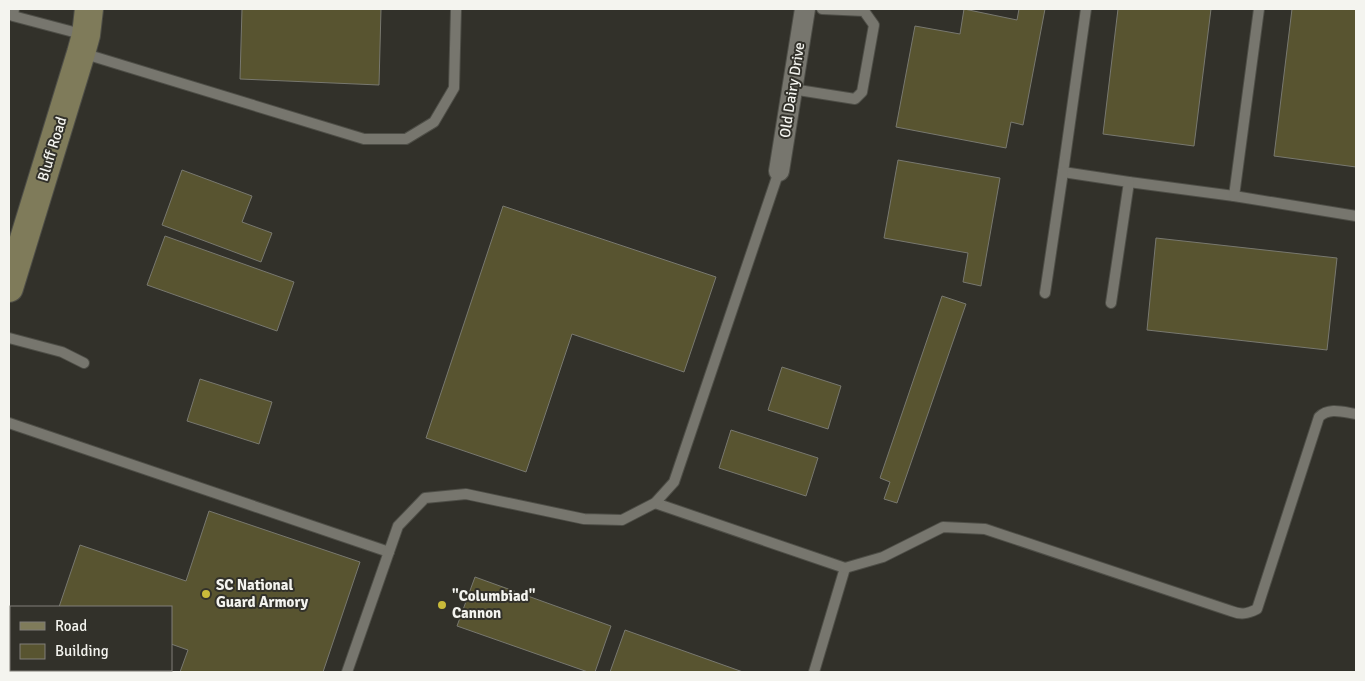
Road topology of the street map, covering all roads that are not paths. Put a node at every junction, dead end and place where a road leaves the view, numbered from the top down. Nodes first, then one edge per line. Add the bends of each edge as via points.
1 (14, 9) edge
2 (456, 9) edge
3 (805, 9) edge
4 (822, 9) edge
5 (1086, 9) edge
6 (1259, 9) edge
7 (85, 32) edge
8 (792, 90) junction
9 (779, 171) joint
10 (1063, 172) junction
11 (1130, 182) junction
12 (1234, 196) junction
13 (1356, 216) edge
14 (14, 257) edge
15 (9, 288) edge
16 (1045, 294) dead end
17 (1111, 303) dead end
18 (9, 338) edge
19 (84, 364) dead end
20 (1356, 414) edge
21 (9, 423) edge
22 (655, 503) junction
23 (389, 552) junction
24 (845, 568) junction
25 (347, 672) edge
26 (814, 672) edge

1 - 7 lane via 13,16
2 - 7 lane via 454,88 434,122 406,139 364,139
3 - 8 street, Old Dairy Drive
4 - 8 lane via 864,11 874,26 862,92 855,99
5 - 10 lane
6 - 12 lane
7 - 14 main road, Bluff Road
8 - 9 street, Old Dairy Drive
9 - 22 lane via 674,482
10 - 11 lane
10 - 16 lane
11 - 12 lane
11 - 17 lane
12 - 13 lane
14 - 15 main road, Bluff Road
18 - 19 lane via 62,352
20 - 24 lane via 1331,411 1319,417 1257,609 1248,613 1231,612 985,529 943,527 883,557
21 - 23 lane
22 - 23 lane via 622,520 584,519 466,494 425,498 398,526
22 - 24 lane
23 - 25 lane
24 - 26 lane

